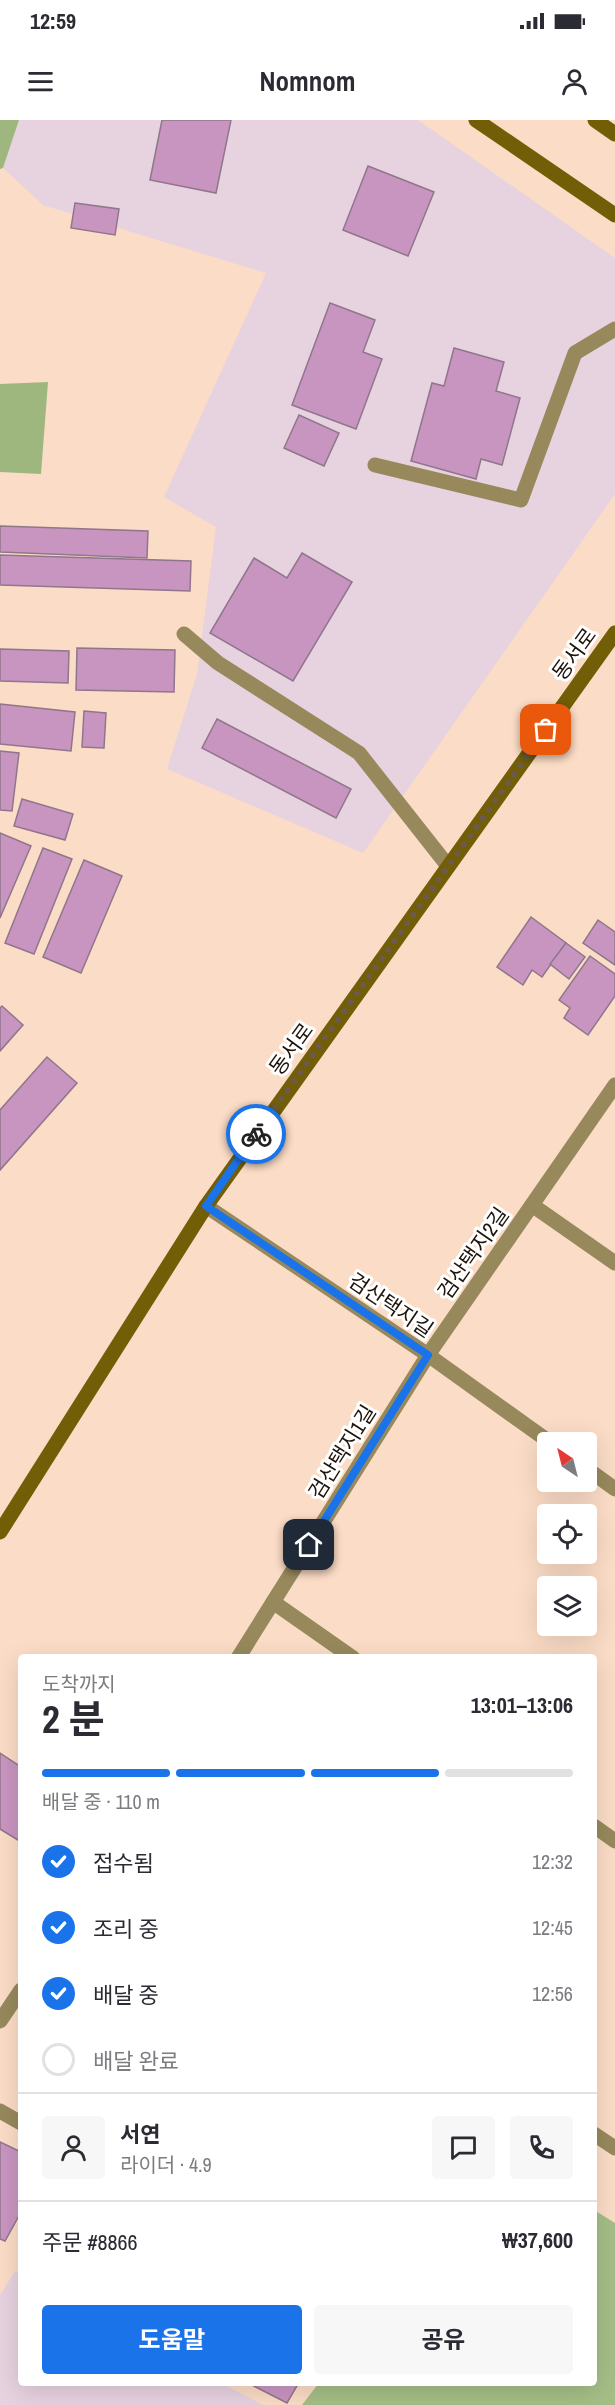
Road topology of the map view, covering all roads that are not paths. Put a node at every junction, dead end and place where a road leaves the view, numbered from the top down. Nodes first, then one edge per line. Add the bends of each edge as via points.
1 (476, 120) edge
2 (595, 120) edge
3 (615, 134) edge
4 (615, 215) edge
5 (615, 329) edge
6 (375, 465) dead end
7 (615, 633) edge
8 (184, 634) dead end
9 (448, 866) junction
10 (615, 1085) edge
11 (532, 1205) junction
12 (206, 1206) junction
13 (615, 1263) edge
14 (428, 1355) junction
15 (537, 1433) edge
16 (597, 1476) edge
17 (615, 1489) edge
18 (0, 1532) edge
19 (273, 1602) junction
20 (240, 1654) edge
21 (347, 1654) edge
22 (597, 1828) edge
23 (615, 1840) edge
24 (18, 1994) edge
25 (0, 2021) edge
26 (0, 2111) edge
27 (18, 2121) edge
28 (597, 2136) edge
29 (615, 2148) edge

1 - 4 main road
2 - 3 main road
5 - 6 street via 575,353 521,500
7 - 9 main road, 동서로
8 - 9 street via 218,663 359,753
9 - 12 main road, 동서로
10 - 11 street, 검산택지2길
11 - 13 street, 검산택지2길
11 - 14 street, 검산택지2길
12 - 14 street, 검산택지길
12 - 18 main road, 동서로
14 - 15 street, 검산택지길
14 - 19 street, 검산택지1길
16 - 17 street
19 - 20 street, 검산택지1길
19 - 21 street
22 - 23 street
24 - 25 street
26 - 27 street
28 - 29 street

